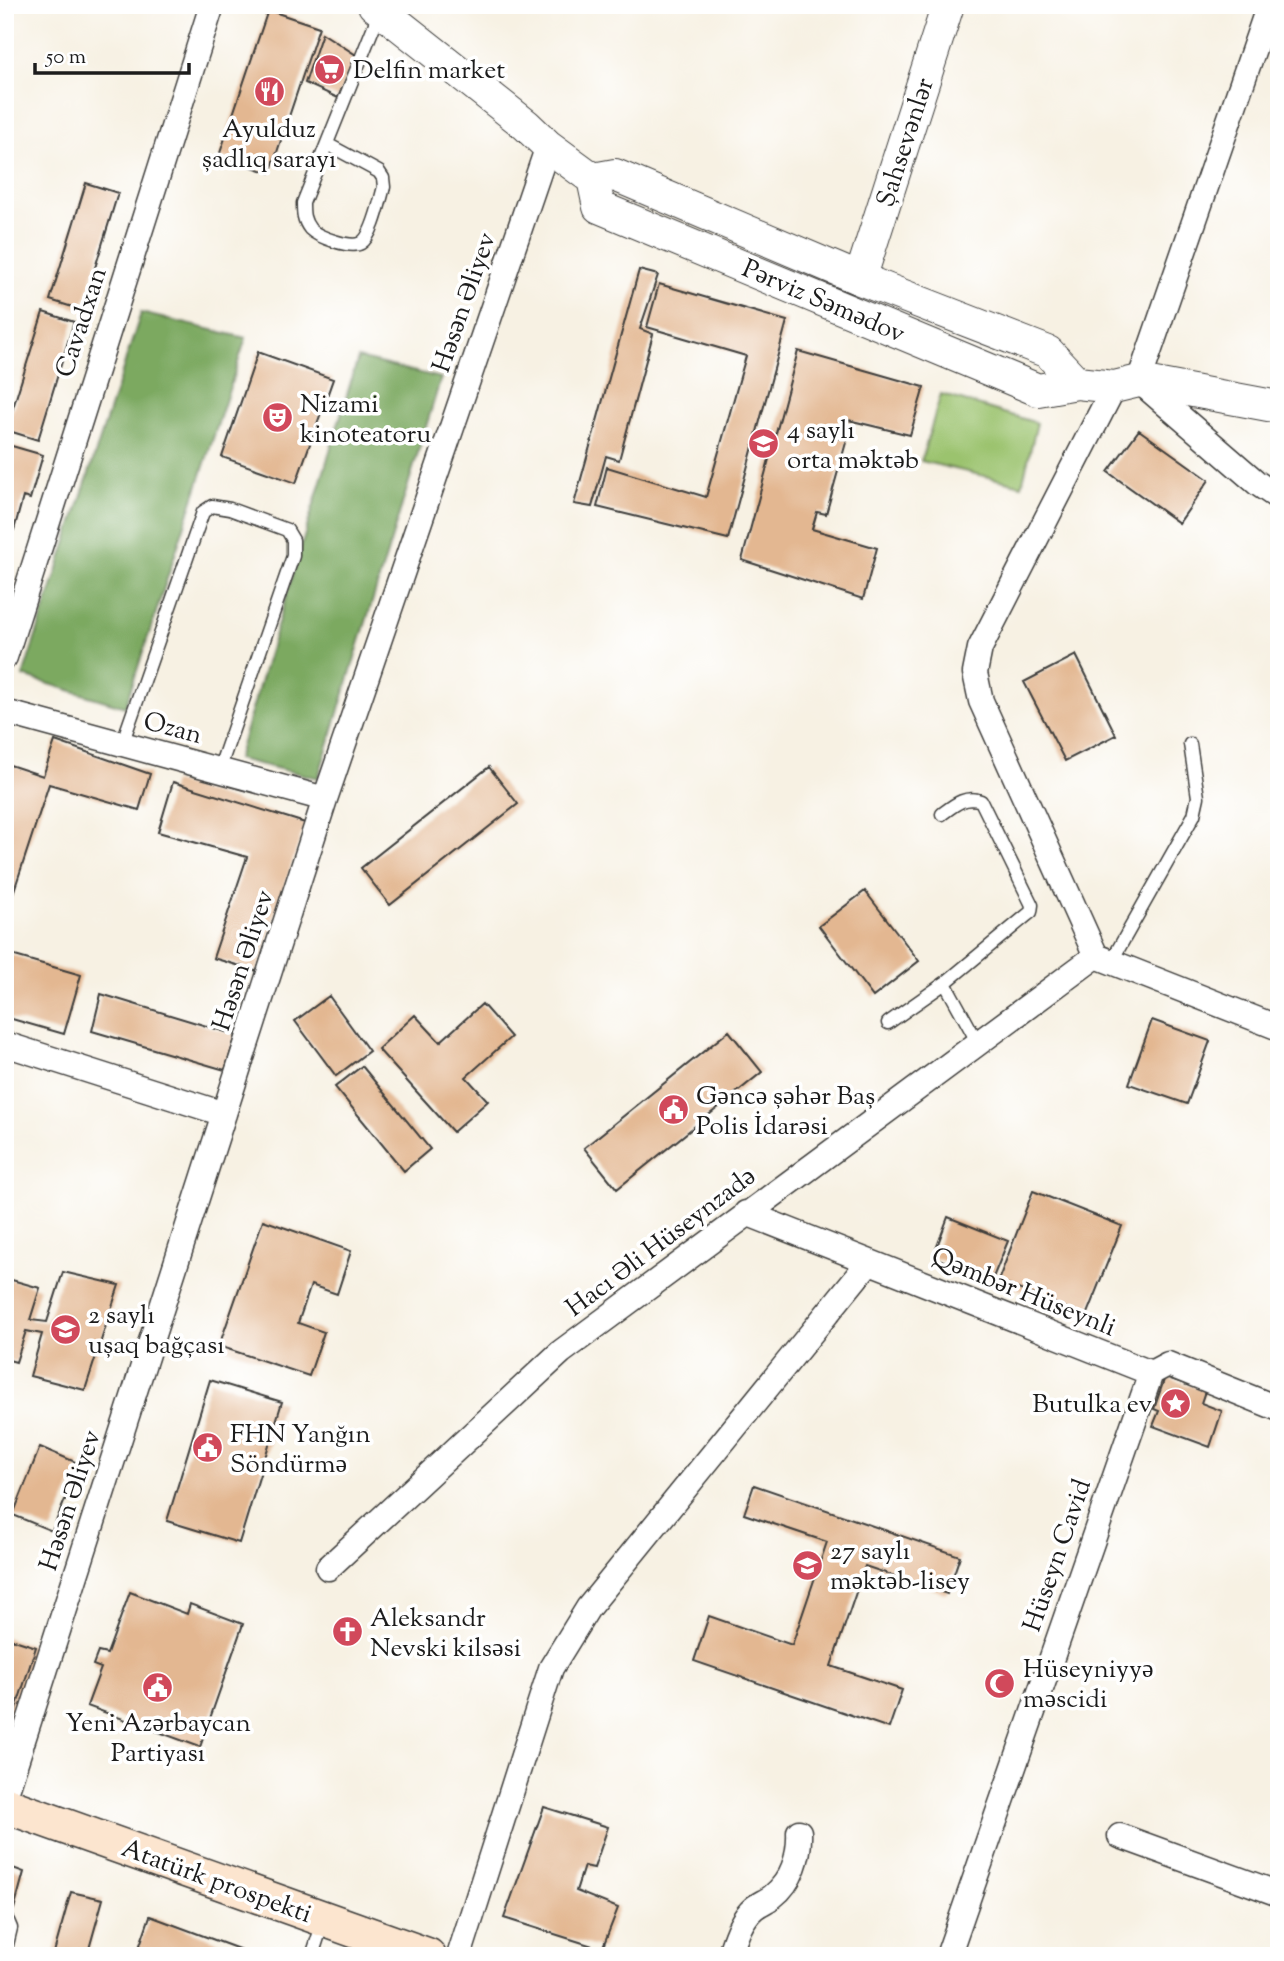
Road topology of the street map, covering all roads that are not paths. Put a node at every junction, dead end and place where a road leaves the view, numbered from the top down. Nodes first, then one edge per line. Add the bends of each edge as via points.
1 (212, 5) edge
2 (948, 5) edge
3 (1269, 5) edge
4 (377, 8) edge
5 (327, 144) junction
6 (548, 146) junction
7 (593, 179) junction
8 (860, 279) junction
9 (1077, 383) junction
10 (1127, 384) junction
11 (1279, 407) edge
12 (1279, 498) edge
13 (5, 657) edge
14 (5, 712) edge
15 (122, 744) junction
16 (1191, 744) dead end
17 (219, 770) junction
18 (325, 799) junction
19 (942, 814) dead end
20 (1104, 959) junction
21 (945, 983) junction
22 (888, 1023) dead end
23 (1279, 1028) edge
24 (978, 1043) junction
25 (5, 1044) edge
26 (224, 1114) junction
27 (747, 1213) junction
28 (869, 1262) junction
29 (1151, 1373) junction
30 (1279, 1409) edge
31 (328, 1568) dead end
32 (5, 1796) edge
33 (5, 1805) edge
34 (799, 1832) dead end
35 (1120, 1836) dead end
36 (1279, 1894) edge
37 (324, 1919) junction
38 (5, 1920) edge
39 (5, 1953) edge
40 (312, 1956) edge
41 (428, 1956) edge
42 (459, 1956) edge
43 (729, 1956) edge
44 (948, 1956) edge

1 - 13 street, Cavadxan
2 - 8 street, Şahsevənlər
3 - 10 street
4 - 5 lane
4 - 6 street
5 - 5 lane via 303,203 303,217 312,231 348,246 361,243 369,236 383,178
6 - 7 street
6 - 18 street, Həsən Əliyev
7 - 8 street, Pərviz Səmədov via 615,175
7 - 9 street, Pərviz Səmədov via 599,207 1038,390
8 - 9 street, Pərviz Səmədov via 1048,352
9 - 10 street, Pərviz Səmədov
10 - 11 street, Pərviz Səmədov
10 - 12 street
10 - 20 street via 979,648 975,673 981,701
14 - 15 street, Ozan
15 - 17 street, Ozan
15 - 17 lane via 203,512 212,506 230,509 287,530 293,540 293,556
16 - 20 lane via 1198,797 1194,815
17 - 18 street, Ozan
18 - 26 street, Həsən Əliyev
19 - 21 lane via 958,802 981,801 1032,905 1031,912
20 - 23 street
20 - 24 street, Hacı Əli Hüseynzadə
21 - 22 lane
21 - 24 lane
24 - 27 street, Hacı Əli Hüseynzadə
25 - 26 street
26 - 32 street, Həsən Əliyev
27 - 28 street, Qəmbər Hüseynli
27 - 31 street, Hacı Əli Hüseynzadə via 561,1352
28 - 29 street, Qəmbər Hüseynli
28 - 42 street via 588,1608 551,1668
29 - 30 street, Qəmbər Hüseynli via 1168,1364
29 - 44 street, Hüseyn Cavid
33 - 37 main road, Atatürk prospekti
34 - 43 street via 792,1872 775,1895 754,1908 738,1930
35 - 36 street
37 - 40 lane
37 - 41 main road, Atatürk prospekti
38 - 39 lane via 11,1928

